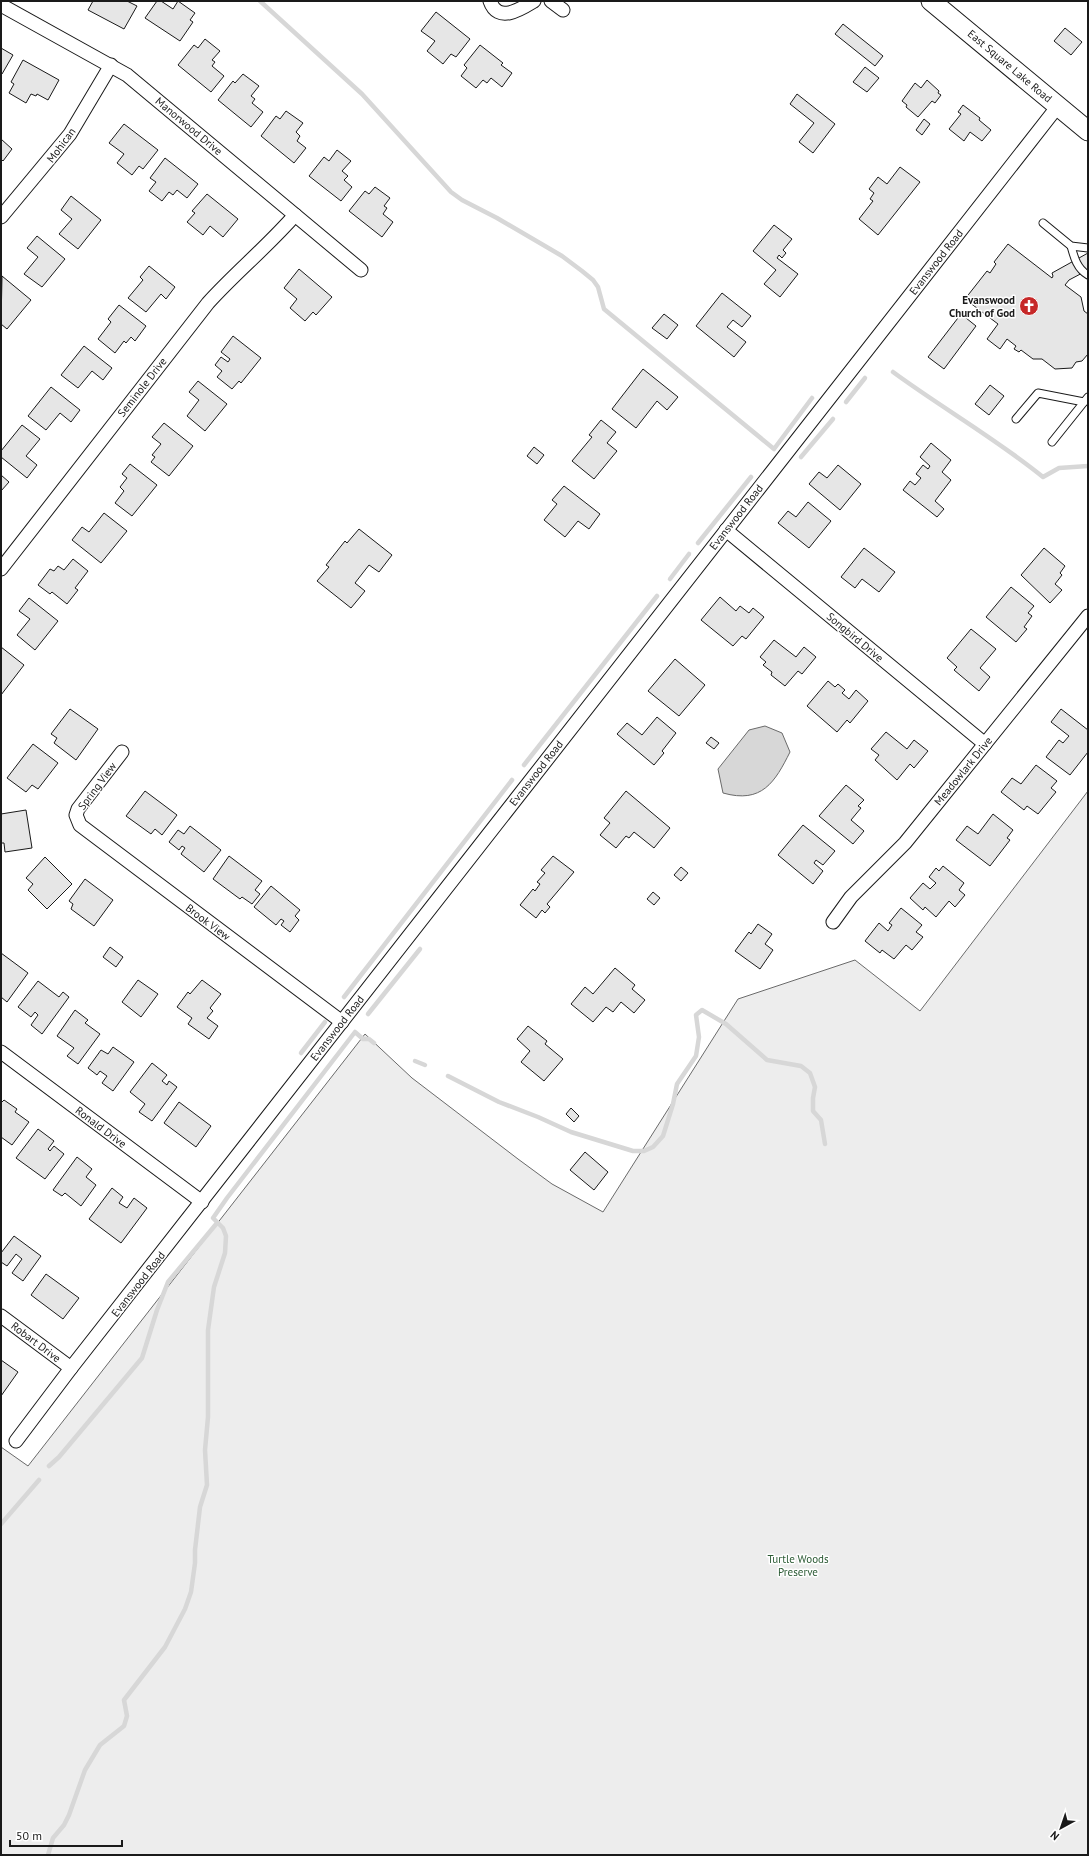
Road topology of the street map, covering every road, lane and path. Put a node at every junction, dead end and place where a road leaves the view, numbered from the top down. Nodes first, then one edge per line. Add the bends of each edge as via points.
1 (490, 1) edge
2 (534, 1) edge
3 (551, 1) edge
4 (931, 1) edge
5 (1, 5) edge
6 (563, 10) dead end
7 (111, 65) junction
8 (1058, 106) junction
9 (1088, 131) edge
10 (295, 215) junction
11 (1, 217) edge
12 (1042, 223) dead end
13 (1070, 246) junction
14 (1088, 248) edge
15 (361, 270) dead end
16 (1088, 275) edge
17 (1086, 400) edge
18 (1016, 419) dead end
19 (1052, 442) dead end
20 (726, 530) junction
21 (1, 569) edge
22 (1088, 616) edge
23 (985, 744) junction
24 (122, 752) dead end
25 (77, 820) joint
26 (833, 922) dead end
27 (342, 1022) junction
28 (1, 1052) edge
29 (202, 1202) junction
30 (1, 1316) edge
31 (71, 1368) junction
32 (16, 1441) dead end

1 - 2 street via 496,10 505,14
3 - 6 street
4 - 8 main road, East Square Lake Road
5 - 7 street, Manorwood Drive
7 - 10 street, Manorwood Drive via 144,88
7 - 11 street, Mohican via 70,134
8 - 9 main road, East Square Lake Road
8 - 20 street, Evanswood Road
10 - 15 street, Manorwood Drive
10 - 21 street, Seminole Drive via 268,246 208,303
12 - 13 lane
13 - 14 lane
13 - 16 lane via 1075,260
17 - 18 lane via 1038,392
17 - 19 lane
20 - 23 street, Songbird Drive
20 - 27 street, Evanswood Road
22 - 23 street, Meadowlark Drive
23 - 26 street, Meadowlark Drive via 905,843 851,897
24 - 25 street, Spring View via 78,809
25 - 27 street, Brook View via 85,830
27 - 29 street, Evanswood Road
28 - 29 street, Ronald Drive
29 - 31 street, Evanswood Road
30 - 31 street, Robart Drive
31 - 32 street, Evanswood Road

